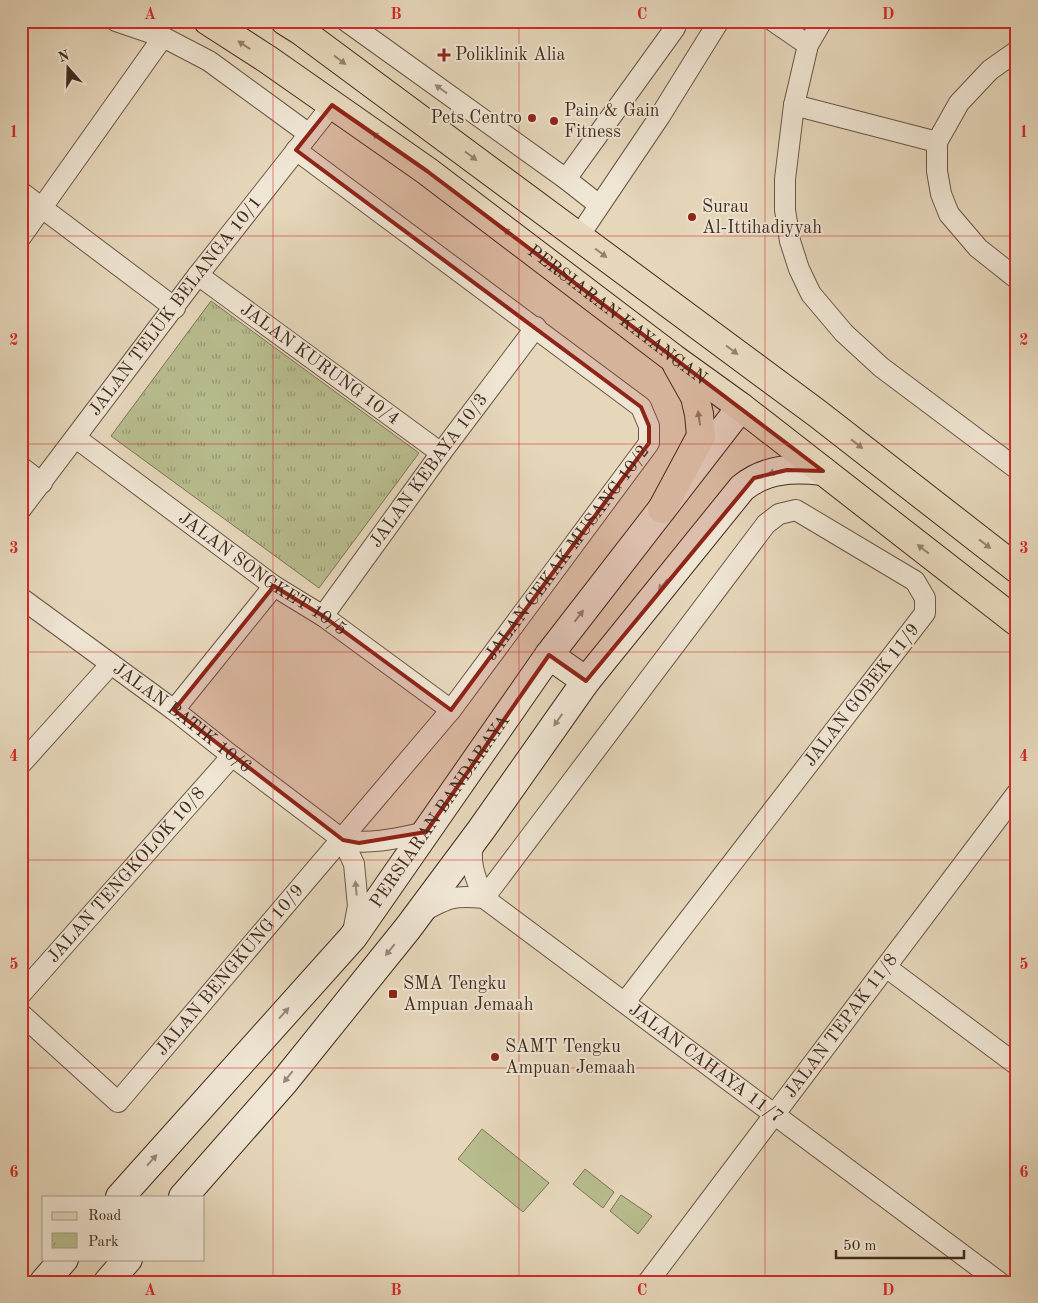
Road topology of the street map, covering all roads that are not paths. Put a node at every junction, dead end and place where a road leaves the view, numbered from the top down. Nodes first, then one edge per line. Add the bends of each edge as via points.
1 (116, 21) edge
2 (208, 21) edge
3 (285, 21) edge
4 (346, 21) edge
5 (773, 21) edge
6 (822, 21) edge
7 (671, 25) edge
8 (712, 33) edge
9 (163, 37) junction
10 (808, 45) junction
11 (1017, 51) edge
12 (332, 105) junction
13 (794, 105) junction
14 (308, 134) junction
15 (937, 142) junction
16 (296, 150) junction
17 (566, 179) junction
18 (21, 192) edge
19 (599, 205) junction
20 (42, 207) junction
21 (579, 236) junction
22 (21, 237) edge
23 (1014, 273) edge
24 (198, 275) junction
25 (175, 308) junction
26 (536, 327) junction
27 (673, 358) junction
28 (741, 407) junction
29 (818, 414) junction
30 (76, 438) junction
31 (441, 453) junction
32 (21, 467) edge
33 (1017, 469) edge
34 (823, 471) junction
35 (42, 483) junction
36 (21, 509) edge
37 (662, 509) junction
38 (1017, 569) edge
39 (274, 586) junction
40 (21, 598) edge
41 (323, 616) junction
42 (1017, 622) edge
43 (549, 655) junction
44 (111, 664) junction
45 (586, 681) junction
46 (174, 710) junction
47 (452, 710) junction
48 (232, 756) junction
49 (21, 764) edge
50 (1017, 793) edge
51 (481, 830) junction
52 (426, 832) junction
53 (343, 840) junction
54 (484, 898) junction
55 (408, 928) junction
56 (352, 936) junction
57 (886, 967) junction
58 (21, 994) edge
59 (625, 1002) junction
60 (21, 1014) edge
61 (1017, 1065) edge
62 (774, 1114) junction
63 (121, 1196) edge
64 (184, 1196) edge
65 (63, 1260) edge
66 (127, 1260) edge
67 (44, 1282) edge
68 (108, 1282) edge
69 (648, 1282) edge
70 (999, 1282) edge

1 - 9 street
12 -> 2 main road, PERSIARAN KAYANGAN
3 -> 21 main road
17 -> 4 street
5 - 10 street
6 - 10 street
7 - 8 street
7 - 17 street
8 - 19 street
9 - 14 street via 209,62
9 - 20 street
10 - 13 street
11 - 15 street via 990,70 959,103
12 - 14 street, JALAN TELUK BELANGA 10/1
27 -> 12 main road, PERSIARAN KAYANGAN via 426,170
13 - 15 street
13 - 33 street via 785,179 785,210 790,241 811,294 844,333 881,367
14 - 16 street, JALAN TELUK BELANGA 10/1
15 - 23 street via 937,172 949,214 978,248
16 - 24 street, JALAN TELUK BELANGA 10/1
16 - 26 street, JALAN CEKAK MUSANG 10/2
17 - 19 street
18 - 20 street
19 - 21 street
20 - 22 street
20 - 25 street
21 -> 29 main road
24 - 25 street, JALAN TELUK BELANGA 10/1
24 - 31 street, JALAN KURUNG 10/4
25 - 30 street, JALAN TELUK BELANGA 10/1
26 - 31 street, JALAN KEBAYA 10/3
26 - 47 street, JALAN CEKAK MUSANG 10/2 via 641,407 649,426 650,443
27 - 28 main road, PERSIARAN KAYANGAN
37 -> 27 main road via 701,436 695,397
28 - 29 main road via 759,400
28 - 34 main road, PERSIARAN KAYANGAN
28 - 37 main road, PERSIARAN BANDARAYA
29 -> 38 main road
30 - 35 street, JALAN TELUK BELANGA 10/1
30 - 39 street, JALAN SONGKET 10/5
31 - 41 street, JALAN KEBAYA 10/3
32 - 35 street
42 -> 34 main road, PERSIARAN KAYANGAN
34 -> 45 main road via 787,470 754,478 742,488
35 - 36 street, JALAN TELUK BELANGA 10/1
43 -> 37 main road, PERSIARAN BANDARAYA
39 - 41 street, JALAN SONGKET 10/5
39 - 46 street
40 - 44 street, JALAN BATIK 10/6
41 - 47 street, JALAN SONGKET 10/5
43 - 45 main road
43 - 52 main road, PERSIARAN BANDARAYA
44 - 46 street, JALAN BATIK 10/6
44 - 49 street
45 -> 51 main road
46 - 48 street, JALAN BATIK 10/6
47 - 53 street, JALAN CEKAK MUSANG 10/2
48 - 53 street, JALAN BATIK 10/6
48 - 58 street, JALAN TENGKOLOK 10/8
50 - 57 street, JALAN TEPAK 11/8
51 - 54 street via 472,847 472,864
51 - 55 main road
52 - 53 street via 359,843
52 - 56 main road, PERSIARAN BANDARAYA
56 -> 53 street, JALAN BATIK 10/6 via 358,906 354,864
53 - 60 street, JALAN BENGKUNG 10/9 via 118,1102
54 - 55 street via 460,896 442,900 422,913
54 - 59 street, JALAN CAHAYA 11/7
54 - 59 street, JALAN GOBEK 11/9 via 766,524 779,514 796,510 915,581 925,598 925,613
55 -> 64 main road via 284,1082
63 -> 56 main road, PERSIARAN BANDARAYA
57 - 61 street
57 - 62 street, JALAN TEPAK 11/8
59 - 62 street, JALAN CAHAYA 11/7
62 - 69 street, JALAN TEPAK 11/8
62 - 70 street, JALAN CAHAYA 11/7
65 - 67 main road
66 - 68 main road

